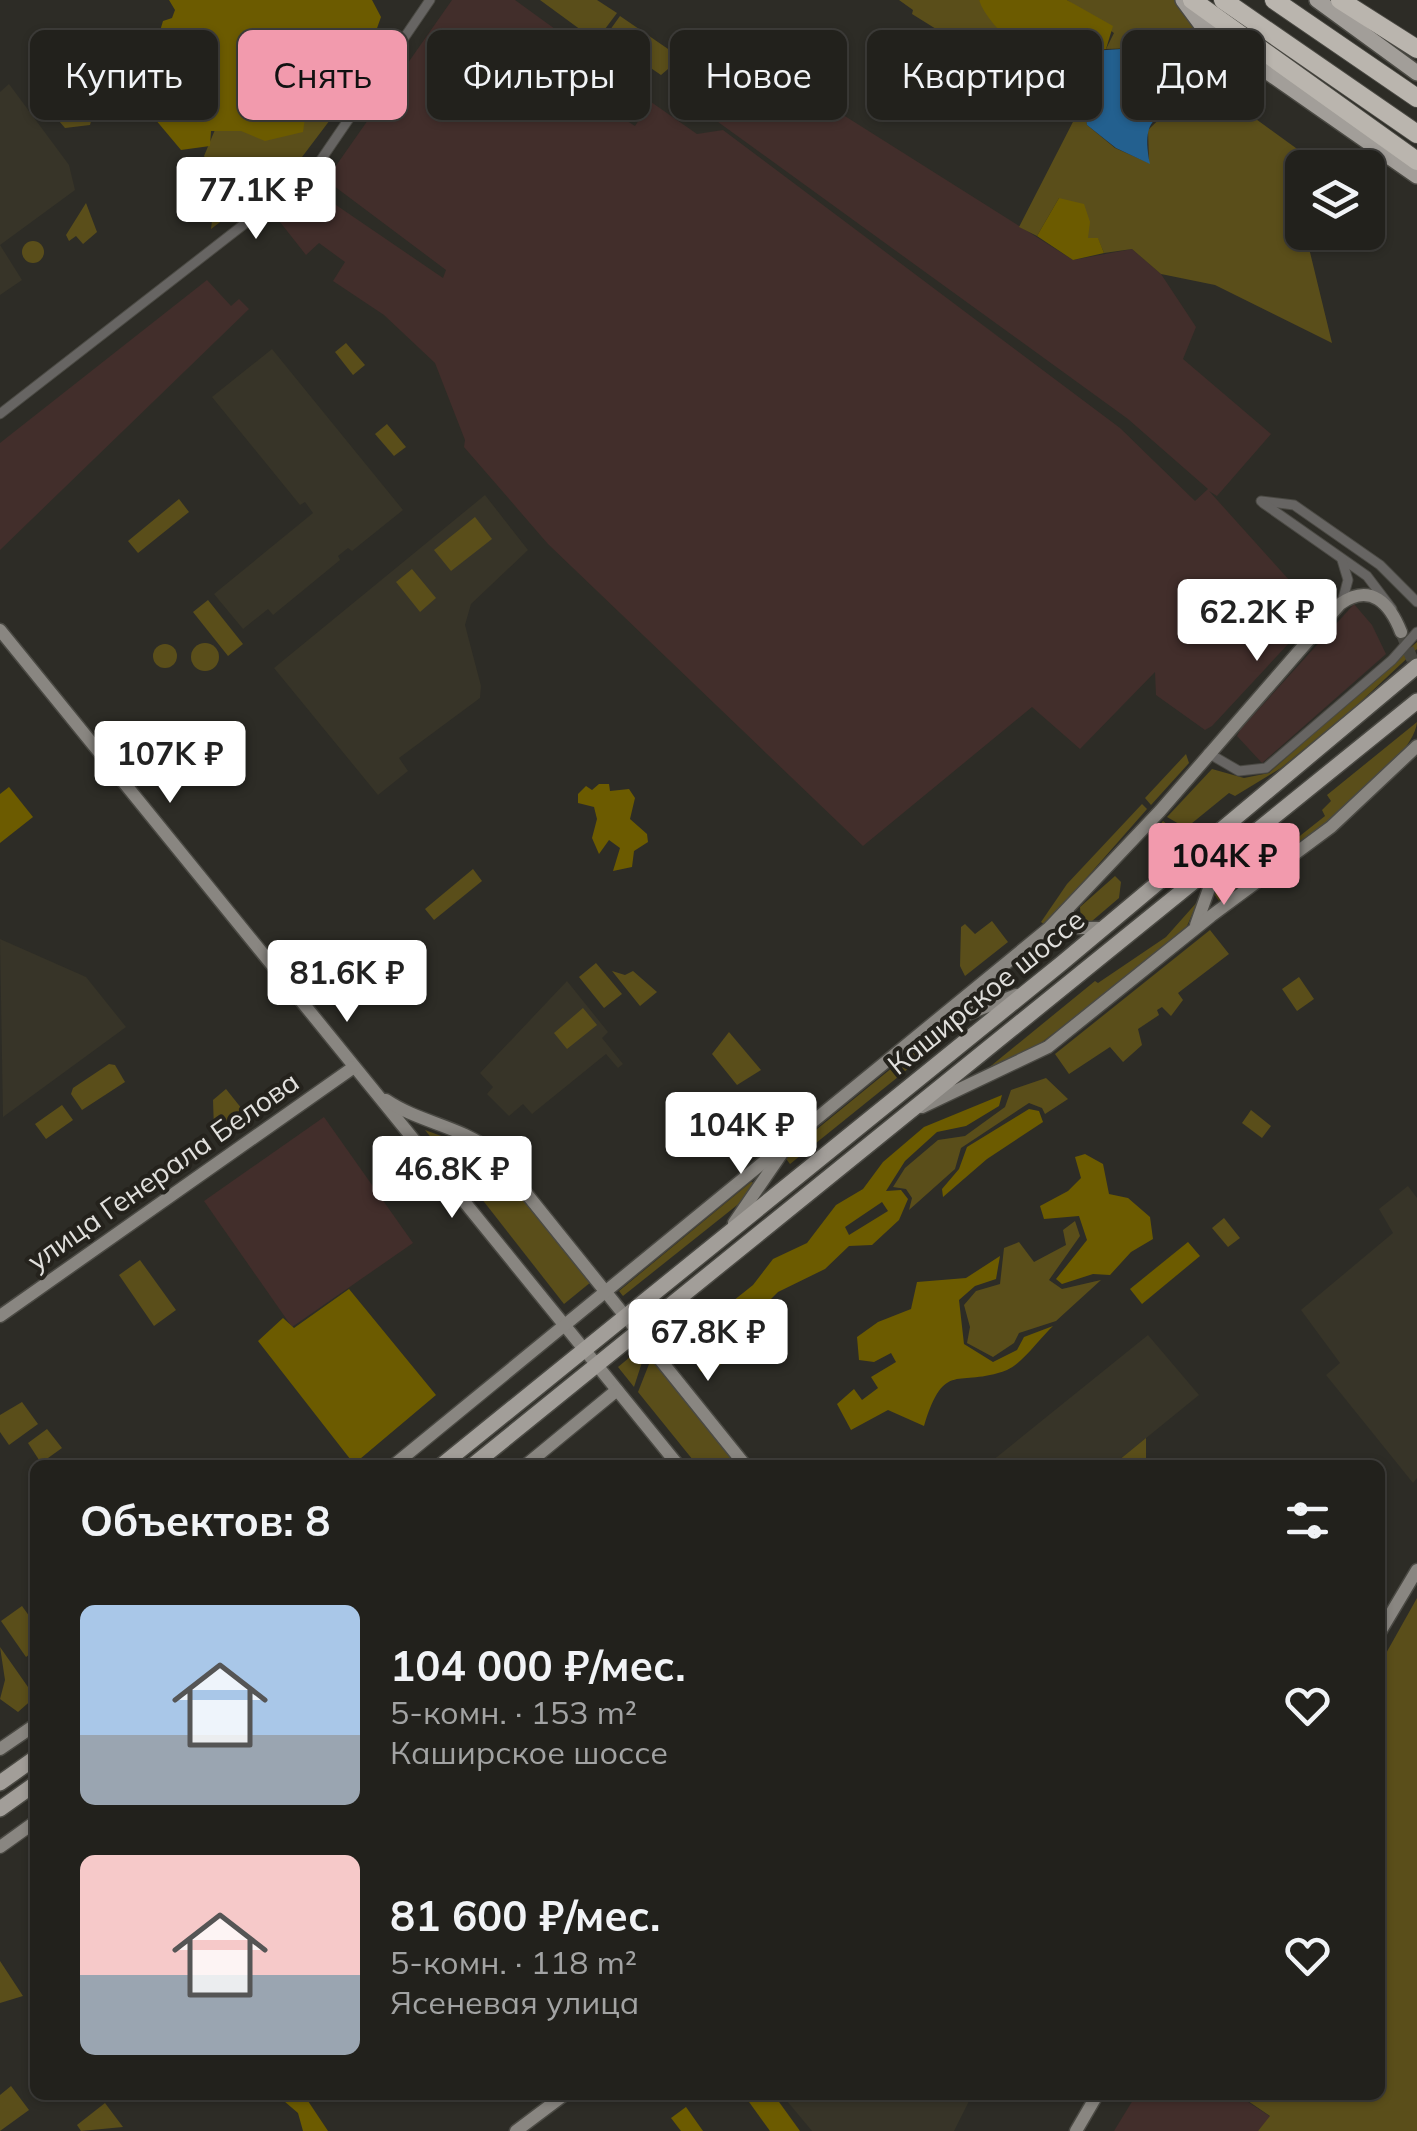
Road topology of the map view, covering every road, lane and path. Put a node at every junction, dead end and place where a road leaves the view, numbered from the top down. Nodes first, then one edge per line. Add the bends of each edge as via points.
1 (430, 0) edge
2 (1183, 0) edge
3 (1192, 0) edge
4 (1223, 0) edge
5 (1274, 0) edge
6 (1317, 0) edge
7 (1340, 0) edge
8 (1417, 52) edge
9 (1417, 73) edge
10 (1417, 98) edge
11 (1417, 134) edge
12 (1417, 161) edge
13 (1417, 176) edge
14 (0, 414) edge
15 (1338, 556) junction
16 (1417, 602) edge
17 (1340, 604) junction
18 (1393, 613) junction
19 (0, 630) edge
20 (1402, 632) tunnel mouth
21 (1417, 632) edge
22 (1414, 668) edge
23 (1417, 701) edge
24 (1417, 746) edge
25 (1208, 753) junction
26 (1228, 854) junction
27 (1066, 911) junction
28 (1103, 928) junction
29 (1188, 934) junction
30 (1028, 991) junction
31 (926, 1030) junction
32 (354, 1068) junction
33 (372, 1091) junction
34 (910, 1113) junction
35 (792, 1139) junction
36 (506, 1166) junction
37 (466, 1205) junction
38 (723, 1239) junction
39 (606, 1291) junction
40 (0, 1316) edge
41 (627, 1317) junction
42 (565, 1325) junction
43 (640, 1332) junction
44 (585, 1350) junction
45 (598, 1366) junction
46 (618, 1390) junction
47 (400, 1460) edge
48 (448, 1460) edge
49 (480, 1460) edge
50 (532, 1460) edge
51 (674, 1460) edge
52 (741, 1460) edge
53 (1417, 1570) edge
54 (1385, 1624) edge
55 (30, 1729) edge
56 (0, 1750) edge
57 (30, 1761) edge
58 (0, 1782) edge
59 (30, 1788) edge
60 (0, 1809) edge
61 (30, 1826) edge
62 (0, 1847) edge
63 (557, 2100) edge
64 (1094, 2100) edge
65 (516, 2131) edge
66 (1076, 2131) edge

1 - 14 street via 314,170
2 - 13 main road via 1203,26
3 - 12 highway
4 - 11 highway
5 - 10 highway
6 - 9 main road
7 - 8 highway
15 - 16 street via 1261,502 1283,501 1380,565
15 - 17 street via 1348,580
15 - 18 street via 1380,587
17 - 18 main road via 1368,595
17 - 25 main road
18 - 20 main road
19 - 32 main road
21 - 25 street via 1266,768 1244,772
22 - 28 main road, Каширское шоссе
23 - 26 main road, Каширское шоссе
24 - 29 main road via 1331,827
25 - 27 main road
26 - 29 main road via 1209,878
26 - 34 main road, Каширское шоссе
27 - 28 main road via 1079,928
27 - 31 main road
28 - 30 main road, Каширское шоссе
29 - 34 main road via 1048,1047
30 - 31 main road
30 - 38 main road, Каширское шоссе
31 - 35 main road
32 - 33 main road
32 - 40 main road, улица Генерала Белова
33 - 36 main road via 406,1114 482,1143
33 - 37 main road
34 - 43 main road, Каширское шоссе
35 - 38 main road
35 - 39 main road
36 - 37 main road via 483,1157 464,1167 460,1189
36 - 39 main road
37 - 42 main road
38 - 41 main road, Каширское шоссе
39 - 41 main road
39 - 42 main road
41 - 43 main road
41 - 44 main road, Каширское шоссе
42 - 44 main road
42 - 47 main road
43 - 45 main road, Каширское шоссе
43 - 52 main road
44 - 45 main road
44 - 48 main road, Каширское шоссе
45 - 46 main road
45 - 49 main road, Каширское шоссе
46 - 50 main road
46 - 51 main road
53 - 54 main road
55 - 56 main road
57 - 58 main road
59 - 60 main road
61 - 62 main road
63 - 65 main road
64 - 66 main road

